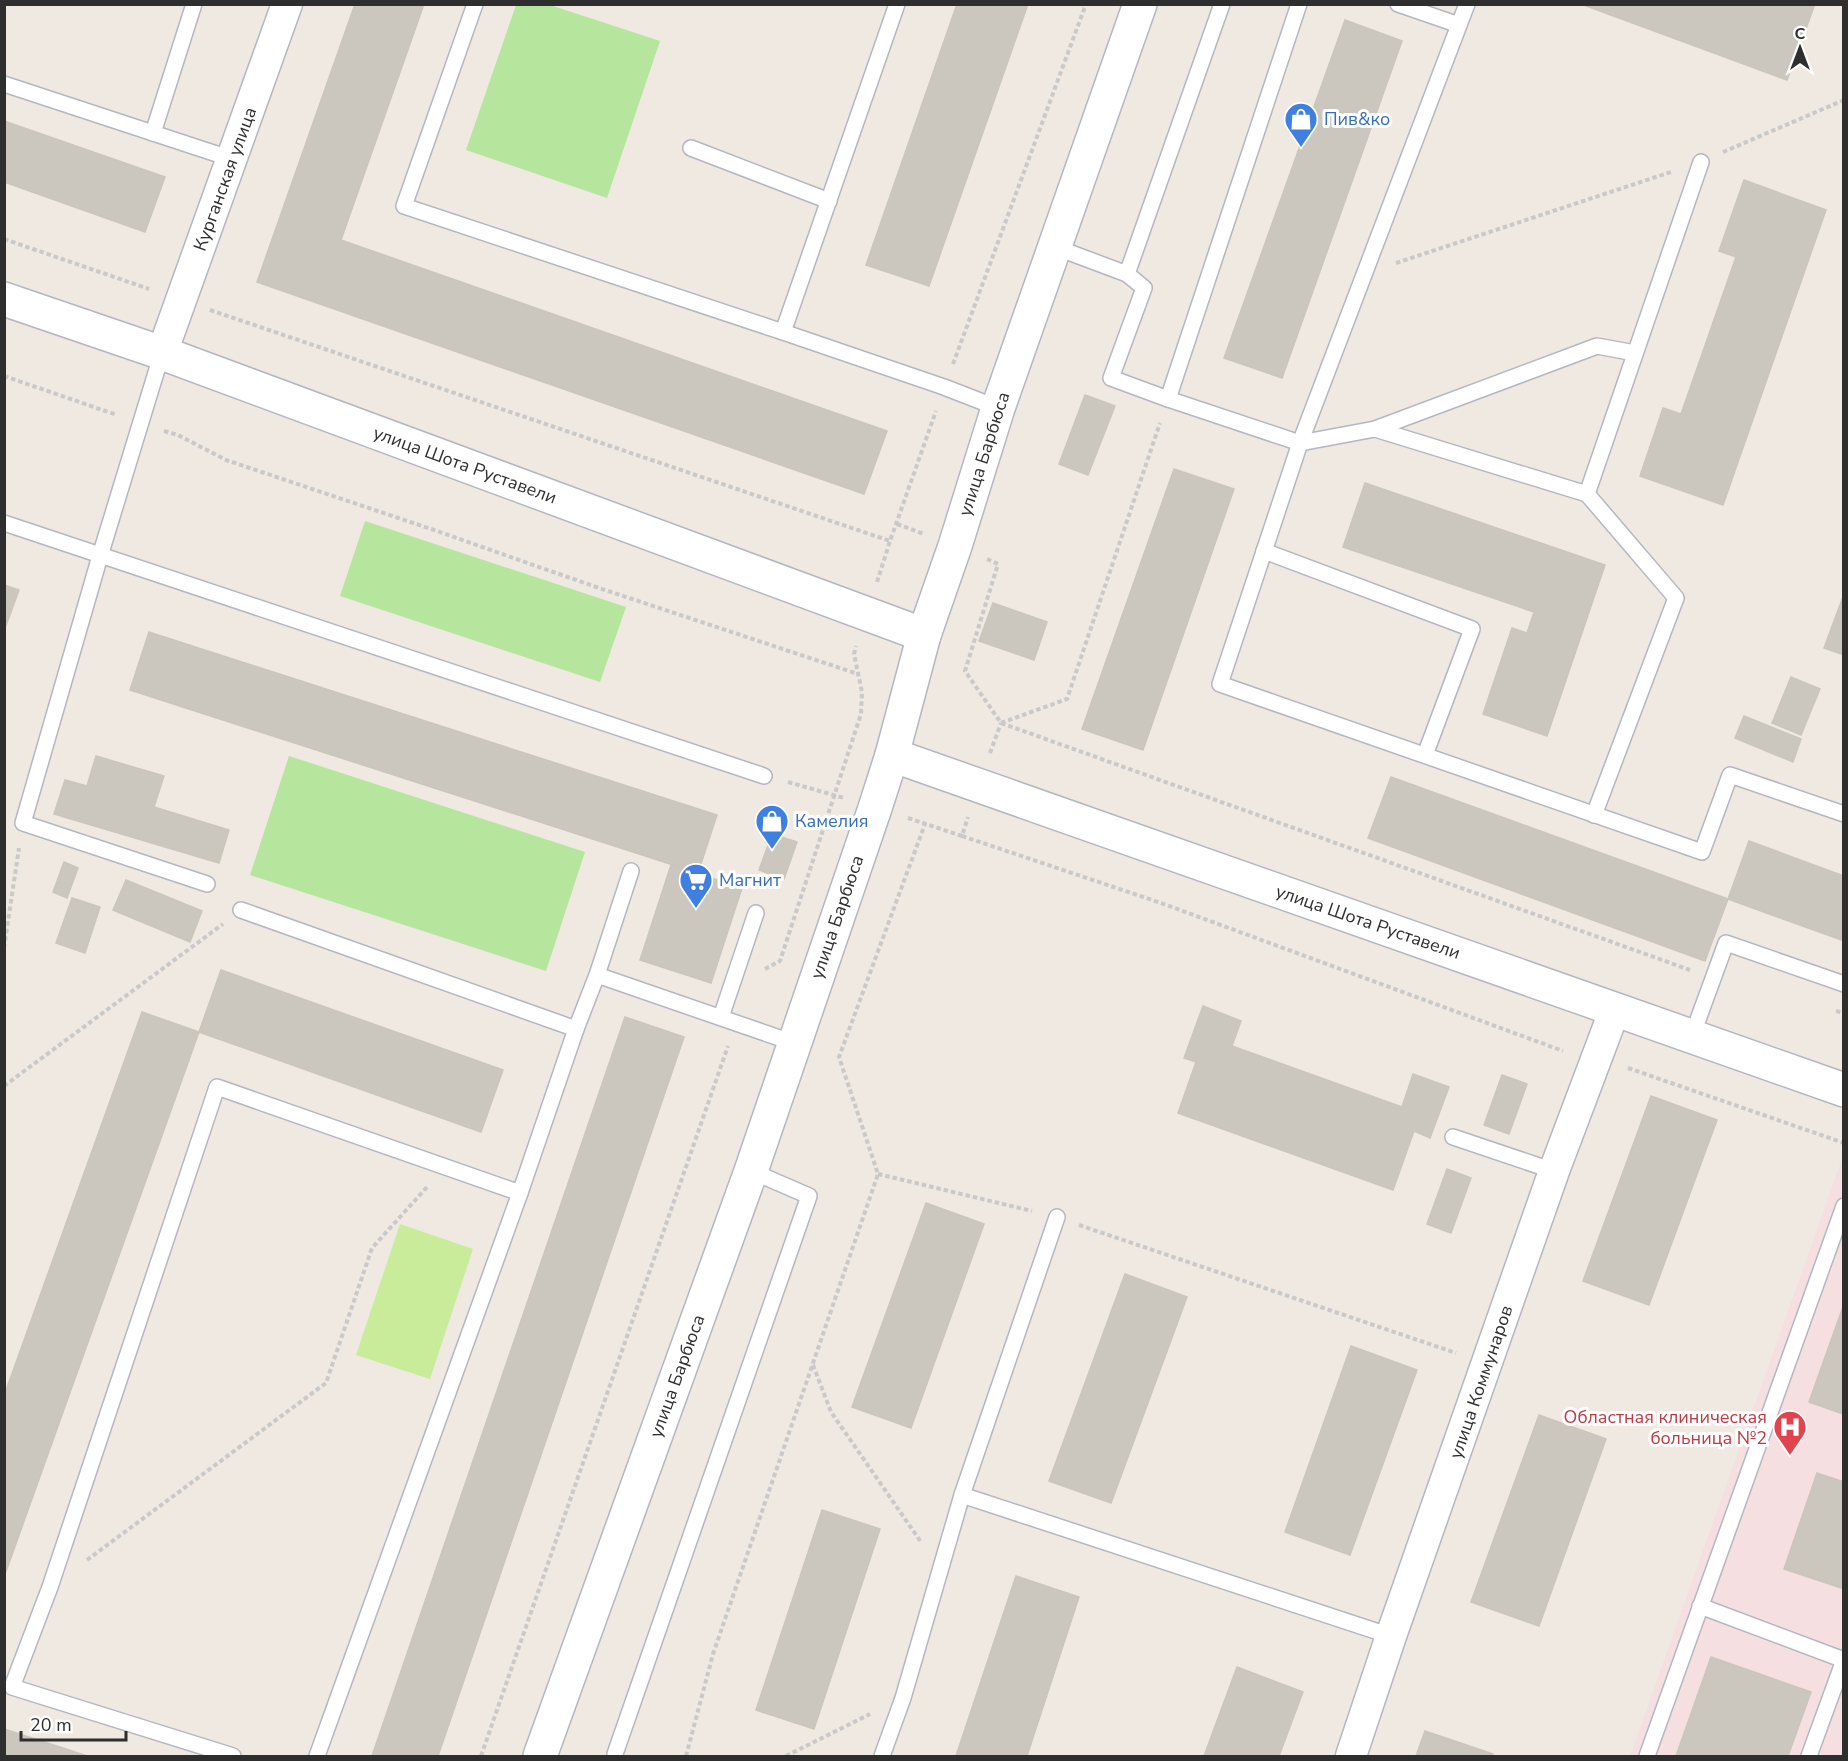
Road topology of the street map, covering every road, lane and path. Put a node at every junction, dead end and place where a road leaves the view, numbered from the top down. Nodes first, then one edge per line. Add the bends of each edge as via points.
1 (194, 4) edge
2 (287, 4) edge
3 (475, 4) edge
4 (897, 4) edge
5 (1086, 4) edge
6 (1140, 4) edge
7 (1222, 4) edge
8 (1299, 4) edge
9 (1398, 4) edge
10 (1467, 4) edge
11 (1459, 25) junction
12 (4, 84) edge
13 (1844, 100) edge
14 (153, 133) junction
15 (692, 148) dead end
16 (232, 159) junction
17 (1701, 162) junction
18 (829, 201) junction
19 (4, 239) edge
20 (1055, 247) junction
21 (1364, 273) junction
22 (1127, 274) junction
23 (4, 299) edge
24 (181, 300) junction
25 (783, 332) junction
26 (162, 353) junction
27 (1635, 353) junction
28 (4, 376) edge
29 (944, 387) junction
30 (1168, 399) junction
31 (998, 408) junction
32 (142, 424) junction
33 (1375, 429) junction
34 (1300, 443) junction
35 (1587, 494) junction
36 (4, 523) edge
37 (890, 541) junction
38 (1264, 551) junction
39 (100, 556) junction
40 (866, 613) junction
41 (924, 635) junction
42 (858, 674) junction
43 (892, 754) junction
44 (1425, 755) junction
45 (764, 776) dead end
46 (1844, 814) edge
47 (1594, 815) junction
48 (23, 823) junction
49 (925, 824) dead end
50 (962, 836) dead end
51 (631, 871) dead end
52 (207, 884) dead end
53 (241, 910) joint
54 (756, 913) dead end
55 (4, 948) edge
56 (762, 970) dead end
57 (1714, 974) junction
58 (597, 975) junction
59 (1844, 984) edge
60 (1615, 1009) junction
61 (1832, 1009) dead end
62 (1844, 1013) edge
63 (721, 1017) junction
64 (737, 1022) junction
65 (576, 1029) junction
66 (1692, 1036) junction
67 (794, 1043) junction
68 (1596, 1060) junction
69 (4, 1086) edge
70 (1844, 1090) edge
71 (1453, 1137) dead end
72 (1844, 1143) edge
73 (446, 1167) junction
74 (750, 1171) junction
75 (1554, 1171) junction
76 (878, 1174) junction
77 (520, 1193) junction
78 (1844, 1206) edge
79 (1057, 1217) junction
80 (813, 1364) junction
81 (1488, 1364) junction
82 (962, 1495) junction
83 (940, 1570) junction
84 (50, 1587) junction
85 (1700, 1606) junction
86 (1391, 1636) junction
87 (1844, 1660) edge
88 (903, 1698) junction
89 (615, 1754) dead end
90 (233, 1756) edge
91 (317, 1756) edge
92 (481, 1756) edge
93 (540, 1756) edge
94 (686, 1756) edge
95 (786, 1756) edge
96 (882, 1756) edge
97 (1351, 1756) edge
98 (1647, 1756) edge
99 (1809, 1756) edge

1 - 14 lane
2 - 16 street, Курганская улица
3 - 25 lane via 405,206
4 - 18 lane
5 - 29 path
6 - 20 street, улица Барбюса
7 - 22 lane
8 - 30 lane
9 - 11 lane
10 - 11 lane
11 - 21 lane
12 - 14 lane
13 - 17 path
14 - 16 lane
15 - 18 lane
16 - 24 street, Курганская улица
17 - 21 path
17 - 27 lane
18 - 25 lane
19 - 24 path
20 - 22 lane
20 - 31 street, улица Барбюса
21 - 34 lane
22 - 30 lane via 1144,288 1111,378
23 - 26 street, улица Шота Руставели
24 - 26 street, Курганская улица
24 - 37 path
25 - 29 lane
26 - 32 lane
26 - 40 street, улица Шота Руставели
27 - 33 lane via 1597,346
27 - 35 lane
28 - 32 path
29 - 31 lane
29 - 37 path
30 - 34 lane
30 - 57 path via 1067,699 1000,723 1686,969
31 - 41 street, улица Барбюса
32 - 39 lane
32 - 42 path via 178,435 226,460
33 - 34 lane
33 - 35 lane
34 - 38 lane
35 - 47 lane via 1676,597
36 - 39 lane
37 - 40 path
38 - 44 lane via 1472,629
38 - 44 lane via 1220,684
39 - 45 lane
39 - 48 lane
40 - 41 street, улица Шота Руставели
40 - 42 path via 854,654
41 - 43 street, улица Барбюса
42 - 56 path via 861,714 850,751 780,961
43 - 60 street, улица Шота Руставели
43 - 67 street, улица Барбюса
44 - 47 lane
46 - 47 lane via 1730,775 1702,852
48 - 52 lane
48 - 55 path
49 - 76 path via 839,1058
50 - 68 path via 1161,903
51 - 58 lane
53 - 65 lane
53 - 69 path
54 - 63 lane
57 - 59 lane via 1725,943
57 - 66 lane
58 - 63 lane
58 - 65 lane
60 - 66 street, улица Шота Руставели
60 - 68 street, улица Коммунаров
61 - 62 path
63 - 64 lane
64 - 67 lane
64 - 92 path
65 - 77 lane
66 - 70 street, улица Шота Руставели
67 - 74 street, улица Барбюса
68 - 72 path via 1638,1070
68 - 75 street, улица Коммунаров
71 - 75 lane
73 - 77 lane
73 - 84 path via 372,1248 326,1383
73 - 84 lane via 217,1087
74 - 89 lane via 809,1196
74 - 93 street, улица Барбюса
75 - 81 street, улица Коммунаров
76 - 79 path
76 - 80 path
77 - 91 lane
78 - 85 lane
79 - 81 path
79 - 82 lane
80 - 83 path via 831,1412
80 - 94 path via 713,1654
81 - 86 street, улица Коммунаров
82 - 83 lane
82 - 86 lane
83 - 88 lane
84 - 90 lane via 12,1687
85 - 87 lane
85 - 98 lane
86 - 97 street, улица Коммунаров
87 - 99 lane
88 - 95 path
88 - 96 lane

